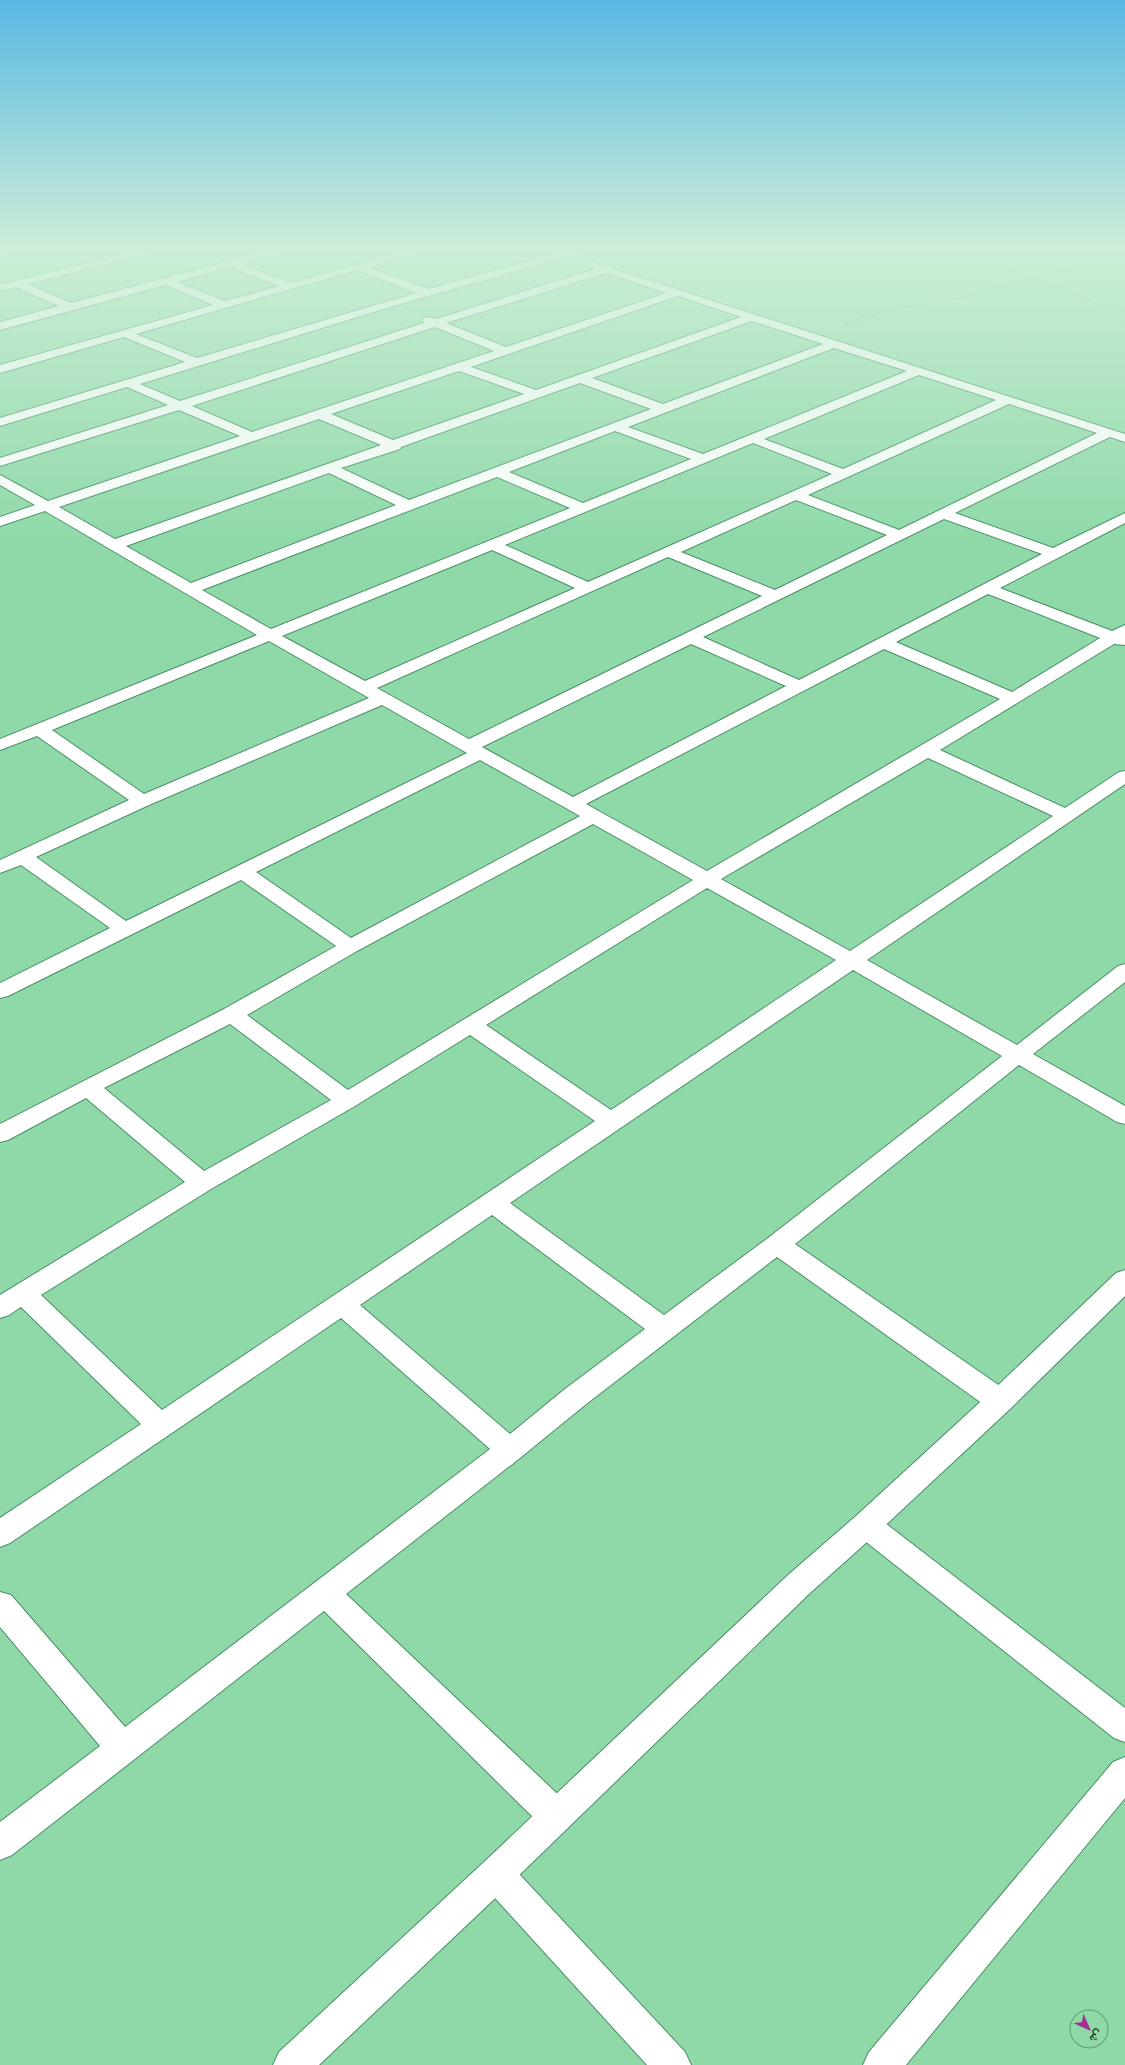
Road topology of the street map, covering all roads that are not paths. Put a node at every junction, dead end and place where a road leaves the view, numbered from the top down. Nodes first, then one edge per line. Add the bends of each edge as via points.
1 (82, 346) edge
2 (156, 346) edge
3 (247, 346) edge
4 (362, 346) edge
5 (494, 346) edge
6 (519, 346) edge
7 (673, 346) edge
8 (827, 346) edge
9 (841, 346) edge
10 (505, 351) junction
11 (0, 354) edge
12 (195, 362) junction
13 (19, 364) junction
14 (458, 366) junction
15 (0, 369) edge
16 (919, 371) junction
17 (582, 379) junction
18 (128, 383) junction
19 (536, 394) junction
20 (1008, 400) junction
21 (181, 405) junction
22 (664, 409) junction
23 (319, 414) junction
24 (0, 422) edge
25 (616, 427) junction
26 (1108, 433) junction
27 (250, 436) junction
28 (1125, 438) edge
29 (753, 440) junction
30 (395, 446) junction
31 (703, 459) junction
32 (0, 462) edge
33 (330, 468) junction
34 (496, 472) junction
35 (845, 474) junction
36 (0, 479) edge
37 (796, 495) junction
38 (46, 506) junction
39 (409, 506) junction
40 (583, 508) junction
41 (944, 514) junction
42 (1125, 517) edge
43 (0, 522) edge
44 (900, 535) junction
45 (113, 545) junction
46 (493, 545) junction
47 (668, 552) junction
48 (1055, 554) junction
49 (589, 588) junction
50 (189, 589) junction
51 (989, 589) junction
52 (775, 596) junction
53 (269, 635) junction
54 (1121, 636) edge
55 (691, 638) junction
56 (884, 643) junction
57 (800, 686) junction
58 (364, 688) junction
59 (1013, 698) junction
60 (381, 699) junction
61 (39, 729) junction
62 (0, 745) edge
63 (475, 749) junction
64 (927, 751) junction
65 (1125, 776) edge
66 (142, 802) junction
67 (573, 804) junction
68 (1066, 815) junction
69 (594, 816) junction
70 (23, 857) junction
71 (0, 867) edge
72 (243, 872) junction
73 (708, 879) junction
74 (126, 930) junction
75 (350, 947) junction
76 (851, 960) junction
77 (1125, 971) edge
78 (0, 991) edge
79 (232, 1014) junction
80 (470, 1025) junction
81 (1017, 1056) junction
82 (88, 1086) junction
83 (347, 1100) junction
84 (1125, 1116) edge
85 (612, 1122) junction
86 (0, 1134) edge
87 (202, 1183) junction
88 (493, 1203) junction
89 (777, 1244) junction
90 (1125, 1280) edge
91 (24, 1294) junction
92 (342, 1304) junction
93 (0, 1308) edge
94 (665, 1330) junction
95 (1000, 1401) junction
96 (161, 1426) junction
97 (510, 1450) junction
98 (866, 1525) junction
99 (0, 1534) edge
100 (325, 1593) junction
101 (0, 1605) edge
102 (1125, 1727) edge
103 (123, 1748) junction
104 (1125, 1773) edge
105 (556, 1816) junction
106 (0, 1843) edge
107 (496, 1874) junction
108 (292, 2065) edge
109 (672, 2065) edge
110 (882, 2065) edge

1 - 13 street
2 - 12 street
3 - 12 street
4 - 21 street
5 - 10 street
6 - 10 street
7 - 17 street
8 - 22 street
9 - 16 street
10 - 14 street
11 - 13 street
12 - 18 street
13 - 15 street
14 - 19 street
14 - 23 street
16 - 20 street
16 - 29 street
17 - 19 street
17 - 22 street
18 - 21 street
18 - 24 street
19 - 30 street
20 - 26 street
20 - 35 street
21 - 27 street
21 - 32 street
22 - 25 street
23 - 27 street
23 - 30 street
25 - 31 street
25 - 34 street
26 - 28 street
26 - 41 street
27 - 38 street
29 - 31 street
29 - 35 street
30 - 33 street
31 - 40 street
33 - 39 street
33 - 45 street
34 - 39 street
34 - 40 street
35 - 37 street
36 - 38 street
37 - 44 street
37 - 47 street
38 - 43 street
38 - 45 street
39 - 50 street
40 - 46 street
41 - 44 street
41 - 48 street
42 - 48 street
44 - 52 street
45 - 50 street
46 - 49 street
46 - 53 street
47 - 49 street
47 - 52 street
48 - 51 street
49 - 58 street
50 - 53 street
51 - 54 street
51 - 56 street
52 - 55 street
53 - 58 street
53 - 61 street
54 - 59 street
55 - 57 street
55 - 63 street
56 - 57 street
56 - 59 street
57 - 67 street
58 - 60 street
59 - 64 street
60 - 63 street
60 - 66 street
61 - 62 street
61 - 66 street
63 - 67 street
63 - 72 street
64 - 68 street
64 - 73 street
65 - 68 street
66 - 70 street
67 - 69 street
68 - 76 street
69 - 73 street
69 - 75 street
70 - 71 street
70 - 74 street
72 - 74 street
72 - 75 street
73 - 76 street
73 - 80 street
74 - 78 street
75 - 79 street
76 - 81 street
76 - 85 street
77 - 81 street
79 - 82 street
79 - 83 street
80 - 83 street
80 - 85 street
81 - 84 street
81 - 89 street
82 - 86 street
82 - 87 street
83 - 87 street
85 - 88 street
87 - 91 street
88 - 92 street
88 - 94 street
89 - 94 street
89 - 95 street
90 - 95 street
91 - 93 street
91 - 96 street
92 - 96 street
92 - 97 street
94 - 97 street via 575,1397
95 - 98 street
96 - 99 street
97 - 100 street
98 - 102 street
98 - 105 street via 799,1584
100 - 103 street
100 - 105 street
101 - 103 street
103 - 106 street
104 - 110 street
105 - 107 street
107 - 108 street
107 - 109 street

